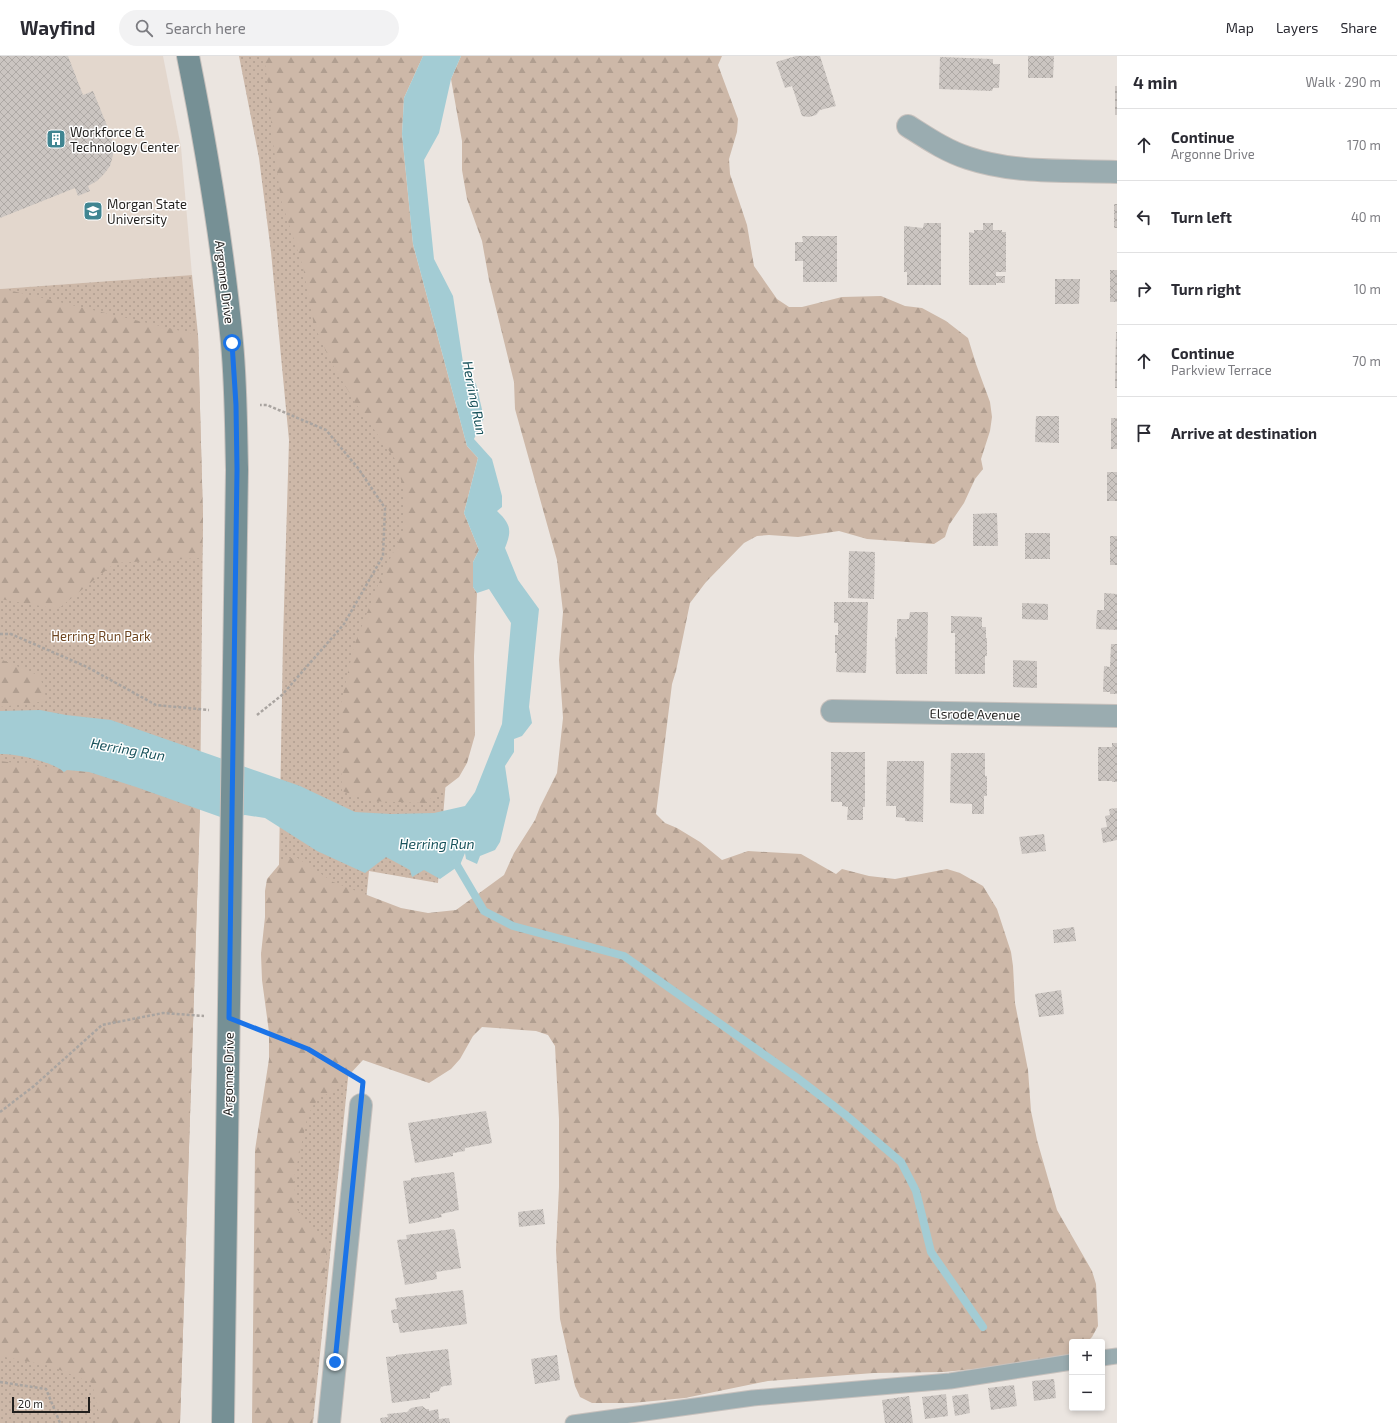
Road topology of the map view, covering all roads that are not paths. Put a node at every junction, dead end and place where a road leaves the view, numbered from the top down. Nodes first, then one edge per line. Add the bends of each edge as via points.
1 (188, 56) edge
2 (908, 126) dead end
3 (1117, 172) edge
4 (832, 711) dead end
5 (1117, 716) edge
6 (361, 1105) road end
7 (1117, 1356) edge
8 (1105, 1358) edge
9 (1069, 1362) edge
10 (223, 1423) edge
11 (329, 1423) edge
12 (573, 1423) edge

1 - 10 main road, Argonne Drive, bridge via 201,120 226,291 236,405
2 - 3 street via 967,158 1008,168
4 - 5 street, Elsrode Avenue
6 - 11 street
7 - 8 lane
9 - 12 lane via 950,1381 753,1398

